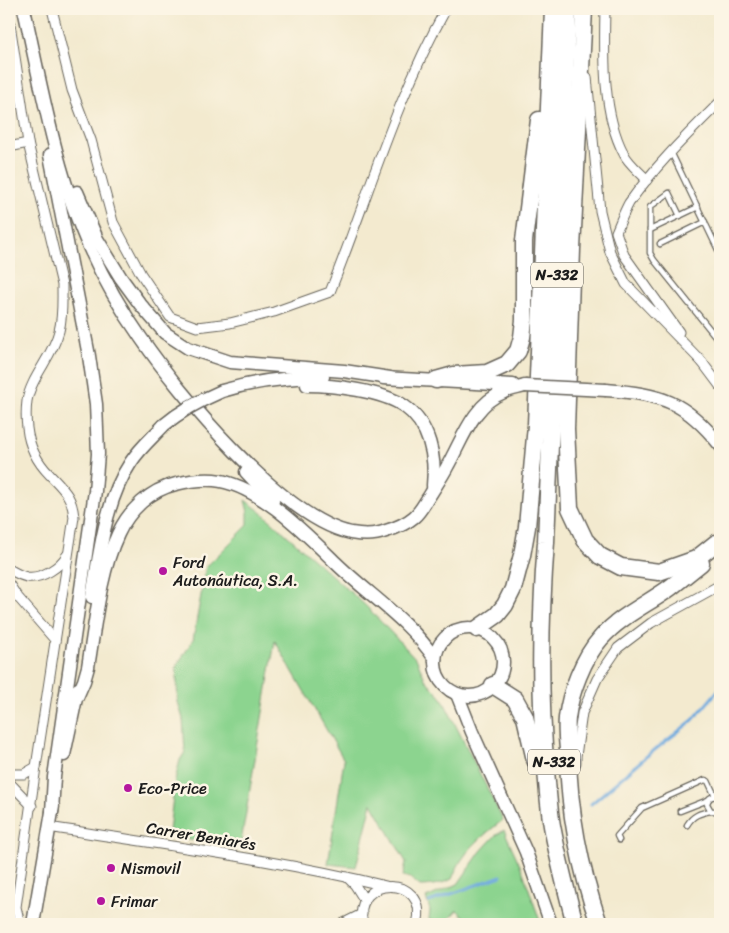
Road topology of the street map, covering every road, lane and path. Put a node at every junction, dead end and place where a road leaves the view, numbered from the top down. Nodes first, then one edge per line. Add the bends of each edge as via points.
1 (52, 9) edge
2 (446, 9) edge
3 (553, 9) edge
4 (568, 9) edge
5 (584, 9) edge
6 (605, 9) edge
7 (25, 14) edge
8 (9, 17) edge
9 (552, 26) junction
10 (584, 39) junction
11 (720, 102) edge
12 (28, 142) junction
13 (9, 147) edge
14 (671, 152) junction
15 (647, 180) junction
16 (698, 207) junction
17 (680, 216) junction
18 (705, 222) junction
19 (650, 230) junction
20 (660, 244) dead end
21 (720, 254) edge
22 (720, 342) edge
23 (703, 363) junction
24 (390, 378) junction
25 (436, 380) junction
26 (262, 382) junction
27 (525, 386) junction
28 (720, 386) edge
29 (185, 396) junction
30 (720, 445) edge
31 (432, 492) junction
32 (308, 537) junction
33 (718, 539) edge
34 (546, 542) junction
35 (69, 553) junction
36 (9, 569) edge
37 (9, 584) edge
38 (720, 585) edge
39 (477, 629) junction
40 (55, 640) junction
41 (435, 659) junction
42 (493, 685) junction
43 (457, 694) junction
44 (76, 697) junction
45 (36, 767) junction
46 (9, 774) edge
47 (9, 782) edge
48 (715, 796) junction
49 (720, 799) edge
50 (708, 800) junction
51 (32, 806) junction
52 (720, 809) edge
53 (680, 811) dead end
54 (711, 811) junction
55 (52, 812) junction
56 (687, 825) dead end
57 (49, 828) junction
58 (619, 840) dead end
59 (561, 872) junction
60 (347, 877) junction
61 (386, 886) junction
62 (365, 901) junction
63 (362, 914) junction
64 (595, 923) edge
65 (20, 924) edge
66 (33, 924) edge
67 (342, 924) edge
68 (363, 924) edge
69 (417, 924) edge
70 (551, 924) edge
71 (575, 924) edge

1 - 2 street via 72,90 91,140 113,222 140,274 170,317 197,327 274,312 330,292 398,108
3 - 9 highway
4 - 34 highway, N-332
5 - 10 highway
6 - 15 street via 604,62 612,125 625,155
7 - 24 main road via 82,204 121,278 165,333 188,348 230,362
7 - 29 main road via 63,175 90,249 140,337
7 - 55 main road via 31,64 89,356 96,404 98,454
8 - 12 street
9 - 25 highway via 524,242 524,320 518,351 507,364 486,373
9 - 39 highway via 536,425 527,527 513,589 497,616
10 - 23 street via 600,211 610,252 626,284
10 - 33 highway via 566,429 570,508 585,540 600,556 621,567 659,572 696,559
11 - 14 street
12 - 13 street
12 - 35 street via 62,285 62,308 59,331 51,353 27,401 27,429 34,454 66,490 74,509
14 - 15 street
14 - 16 lane
15 - 23 street via 628,205 616,232 624,255
16 - 17 lane
16 - 18 lane
17 - 19 lane
17 - 19 lane via 669,193 650,207
18 - 20 lane
18 - 21 lane
19 - 22 lane via 650,254
23 - 28 street
24 - 25 main road
24 - 26 main road via 310,377
25 - 27 main road
26 - 31 main road via 336,387 380,395 405,406 421,423 431,445 435,469
26 - 44 main road, bridge via 222,391 178,412 131,462 115,496 101,545
27 - 30 main road, bridge via 606,390 668,401 689,412
27 - 31 main road via 502,392 482,406 465,430
29 - 31 main road via 275,488 309,514 350,533 384,532 401,525 414,517
29 - 32 main road via 211,436
32 - 41 main road via 415,634
32 - 44 main road via 266,501 234,485 199,480 167,486 153,493 126,520 110,554 88,667
33 - 64 highway via 704,560 600,638 579,673 567,719 568,780
34 - 59 highway, N-332 via 541,606 542,730
34 - 64 highway, N-332 via 554,764 572,867
35 - 36 street via 62,564 49,572 28,578
35 - 40 street
37 - 40 street
38 - 64 street via 651,623 618,648 597,679 582,713 576,756 578,807 594,888
39 - 41 main road via 462,629 449,634
39 - 42 main road via 491,636 501,653 502,670
40 - 45 street
41 - 43 main road via 440,680
42 - 43 main road via 477,695
42 - 59 highway via 515,699 525,717 549,833
43 - 70 main road via 526,852
44 - 55 main road
45 - 46 street via 24,774
45 - 51 street
47 - 51 street
48 - 49 lane
48 - 50 lane
48 - 58 lane via 705,780 642,808 617,836
50 - 53 lane
50 - 54 lane
51 - 65 street via 16,907
52 - 54 lane
54 - 56 lane via 696,814
55 - 57 main road
57 - 60 street, Carrer Beniarés
57 - 66 main road
59 - 71 highway, N-332
60 - 61 street, Carrer Beniarés
60 - 62 street
61 - 62 street via 373,892
61 - 69 street, Carrer Beniarés via 402,888 412,896 418,911
62 - 63 street
63 - 67 street
63 - 68 street

